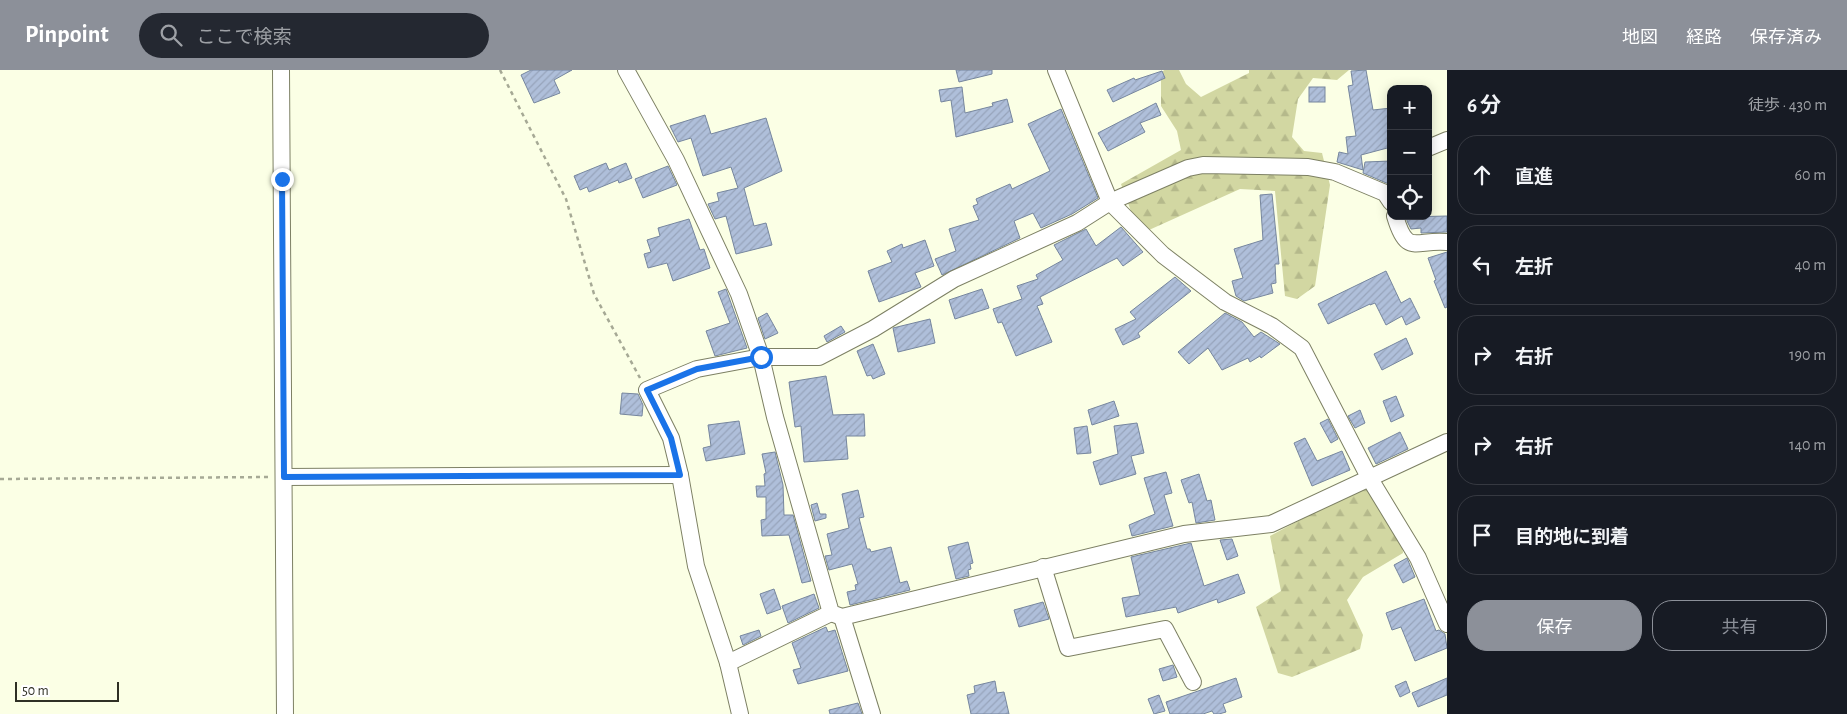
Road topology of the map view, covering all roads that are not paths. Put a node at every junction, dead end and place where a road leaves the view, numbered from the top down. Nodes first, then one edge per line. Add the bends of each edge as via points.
1 (281, 70) edge
2 (626, 70) edge
3 (1056, 70) edge
4 (1447, 140) edge
5 (1432, 146) edge
6 (1387, 196) edge
7 (1110, 202) junction
8 (1396, 220) edge
9 (1447, 242) edge
10 (761, 357) junction
11 (1447, 442) edge
12 (680, 475) junction
13 (284, 477) junction
14 (1370, 479) junction
15 (1043, 567) junction
16 (836, 615) junction
17 (1447, 624) edge
18 (728, 663) junction
19 (1193, 682) dead end
20 (285, 714) edge
21 (740, 714) edge
22 (872, 714) edge

1 - 13 street
2 - 10 street via 676,160 738,294
3 - 7 street
4 - 5 street
6 - 7 street via 1335,172 1308,167 1203,165 1188,168
7 - 10 street via 1078,223 954,279 873,329 819,357
7 - 14 street via 1171,261 1225,302 1272,326 1302,348
8 - 9 street via 1400,234 1412,244
10 - 12 street via 697,369 647,390 671,438
10 - 16 street via 782,444
11 - 14 street
12 - 13 street
12 - 18 street via 696,566
13 - 20 street
14 - 15 street via 1271,524 1184,534
14 - 17 street via 1418,558
15 - 16 street
15 - 19 street via 1068,648 1165,629
16 - 18 street
16 - 22 street
18 - 21 street

